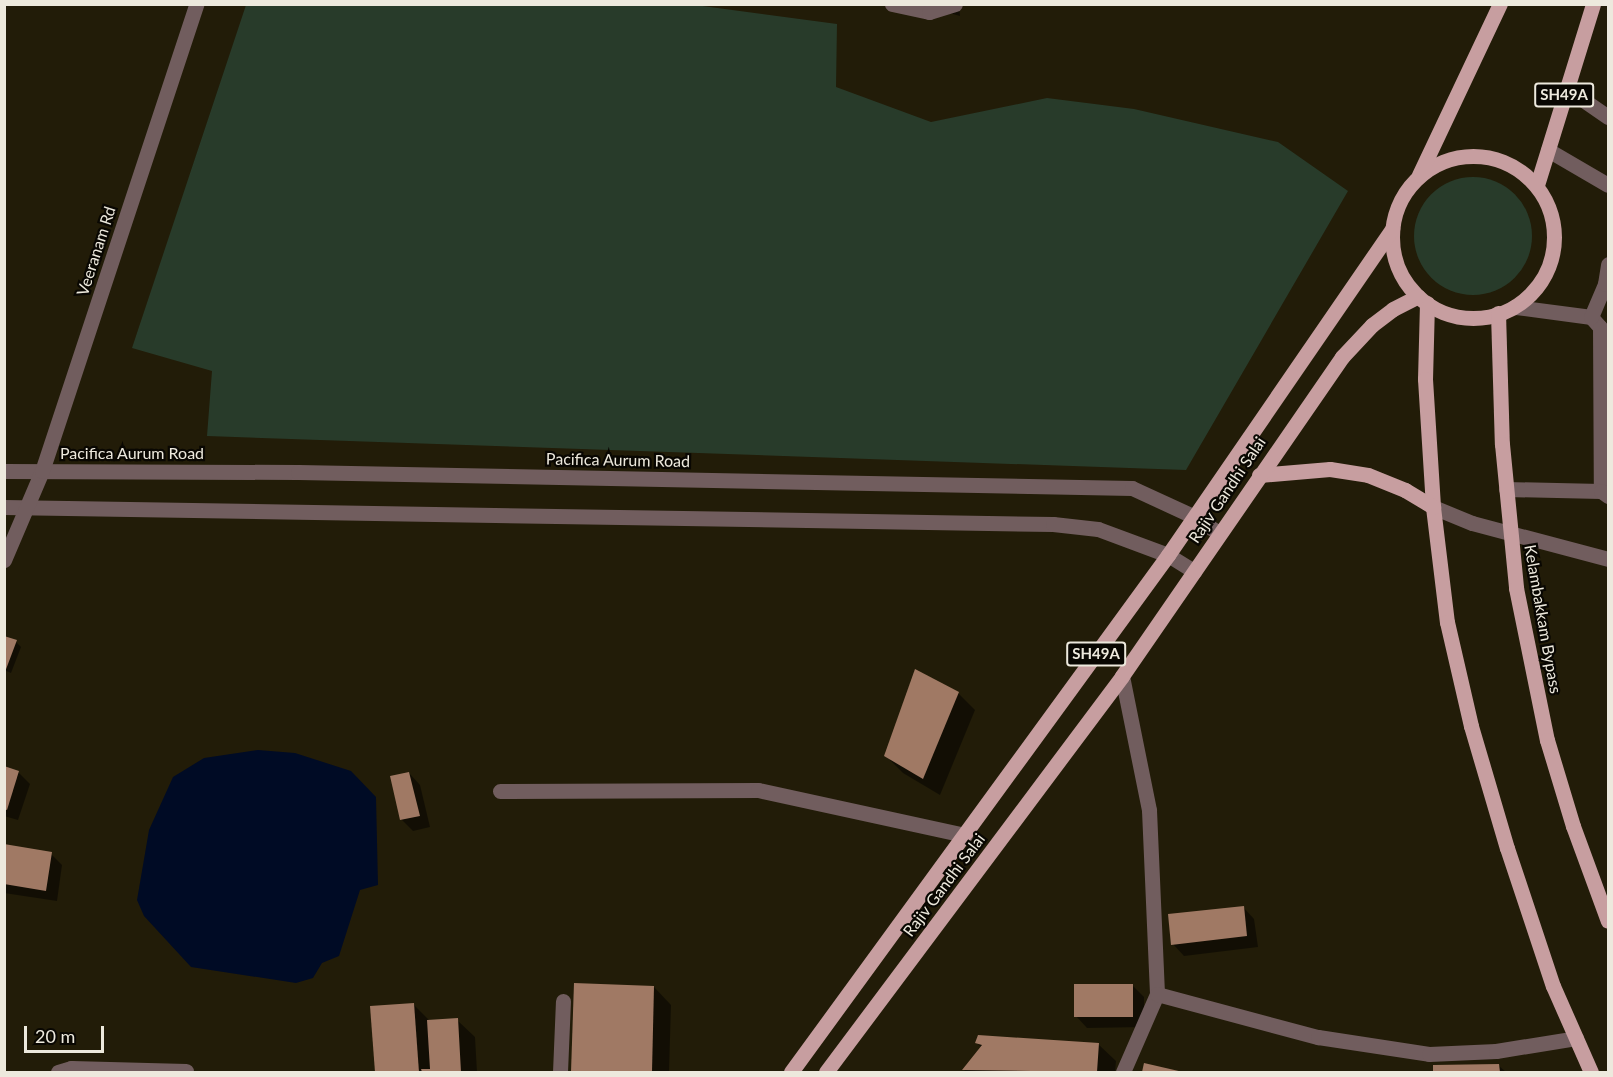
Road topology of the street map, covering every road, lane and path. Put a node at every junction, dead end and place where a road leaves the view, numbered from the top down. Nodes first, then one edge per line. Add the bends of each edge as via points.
1 (196, 4) edge
2 (892, 4) edge
3 (955, 4) edge
4 (1500, 4) edge
5 (1593, 4) edge
6 (1566, 88) junction
7 (1608, 117) edge
8 (1548, 150) junction
9 (1419, 175) junction
10 (1537, 185) junction
11 (1608, 185) edge
12 (1392, 229) junction
13 (1608, 264) edge
14 (1422, 299) junction
15 (1516, 307) junction
16 (1498, 314) junction
17 (1592, 317) junction
18 (4, 471) edge
19 (42, 471) junction
20 (1259, 475) junction
21 (1506, 489) junction
22 (1605, 494) edge
23 (4, 507) edge
24 (1433, 507) junction
25 (26, 508) junction
26 (1195, 517) junction
27 (1219, 533) junction
28 (1510, 534) junction
29 (1168, 555) junction
30 (1608, 559) edge
31 (4, 560) edge
32 (1194, 571) junction
33 (1122, 676) junction
34 (500, 791) dead end
35 (965, 835) junction
36 (1608, 921) edge
37 (1157, 994) junction
38 (563, 1001) dead end
39 (1576, 1038) junction
40 (186, 1071) dead end
41 (58, 1072) edge
42 (560, 1072) edge
43 (791, 1072) edge
44 (826, 1072) edge
45 (1123, 1072) edge
46 (1591, 1072) edge

1 - 19 street, Veeranam Rd
2 - 3 street via 929,12
4 - 9 main road
5 - 6 main road, SH49A
6 - 7 street
6 - 8 main road, SH49A
8 - 10 main road, SH49A
8 - 11 street
9 - 10 main road via 1442,161 1467,155 1493,157 1517,168
9 - 12 main road via 1403,195
10 - 15 main road via 1551,209 1555,237 1551,264 1536,288
12 - 14 main road via 1398,270
12 - 26 main road, Rajiv Gandhi Salai / SH49A
13 - 17 street
14 - 16 main road via 1435,309 1461,318
14 - 20 main road, Rajiv Gandhi Salai / SH49A via 1372,325 1342,357
14 - 24 main road
15 - 16 main road
15 - 17 street
16 - 21 main road, Kelambakkam Bypass
17 - 22 street via 1600,327
18 - 19 street, Pacifica Aurum Road
19 - 25 street, Veeranam Rd
19 - 26 street, Pacifica Aurum Road via 1132,488
20 - 24 main road via 1330,469 1368,475
20 - 27 main road, Rajiv Gandhi Salai / SH49A
21 - 22 street
21 - 28 main road, Kelambakkam Bypass
23 - 25 street
24 - 28 street
24 - 39 main road via 1447,622 1471,726 1550,976
25 - 29 street via 1053,524 1098,529
25 - 31 street, Veeranam Rd
26 - 27 street, Pacifica Aurum Road
26 - 29 main road, Rajiv Gandhi Salai / SH49A
27 - 32 main road, Rajiv Gandhi Salai / SH49A
28 - 30 street
28 - 36 main road, Kelambakkam Bypass via 1516,588 1547,740
29 - 32 street
29 - 35 main road, Rajiv Gandhi Salai / SH49A
32 - 33 main road, Rajiv Gandhi Salai / SH49A
33 - 37 street via 1149,810
33 - 44 main road, Rajiv Gandhi Salai / SH49A
34 - 35 street via 758,790
35 - 43 main road, Rajiv Gandhi Salai / SH49A
37 - 39 street via 1318,1037 1429,1054 1496,1051
37 - 45 street
38 - 42 street
39 - 46 main road
40 - 41 street via 71,1068

